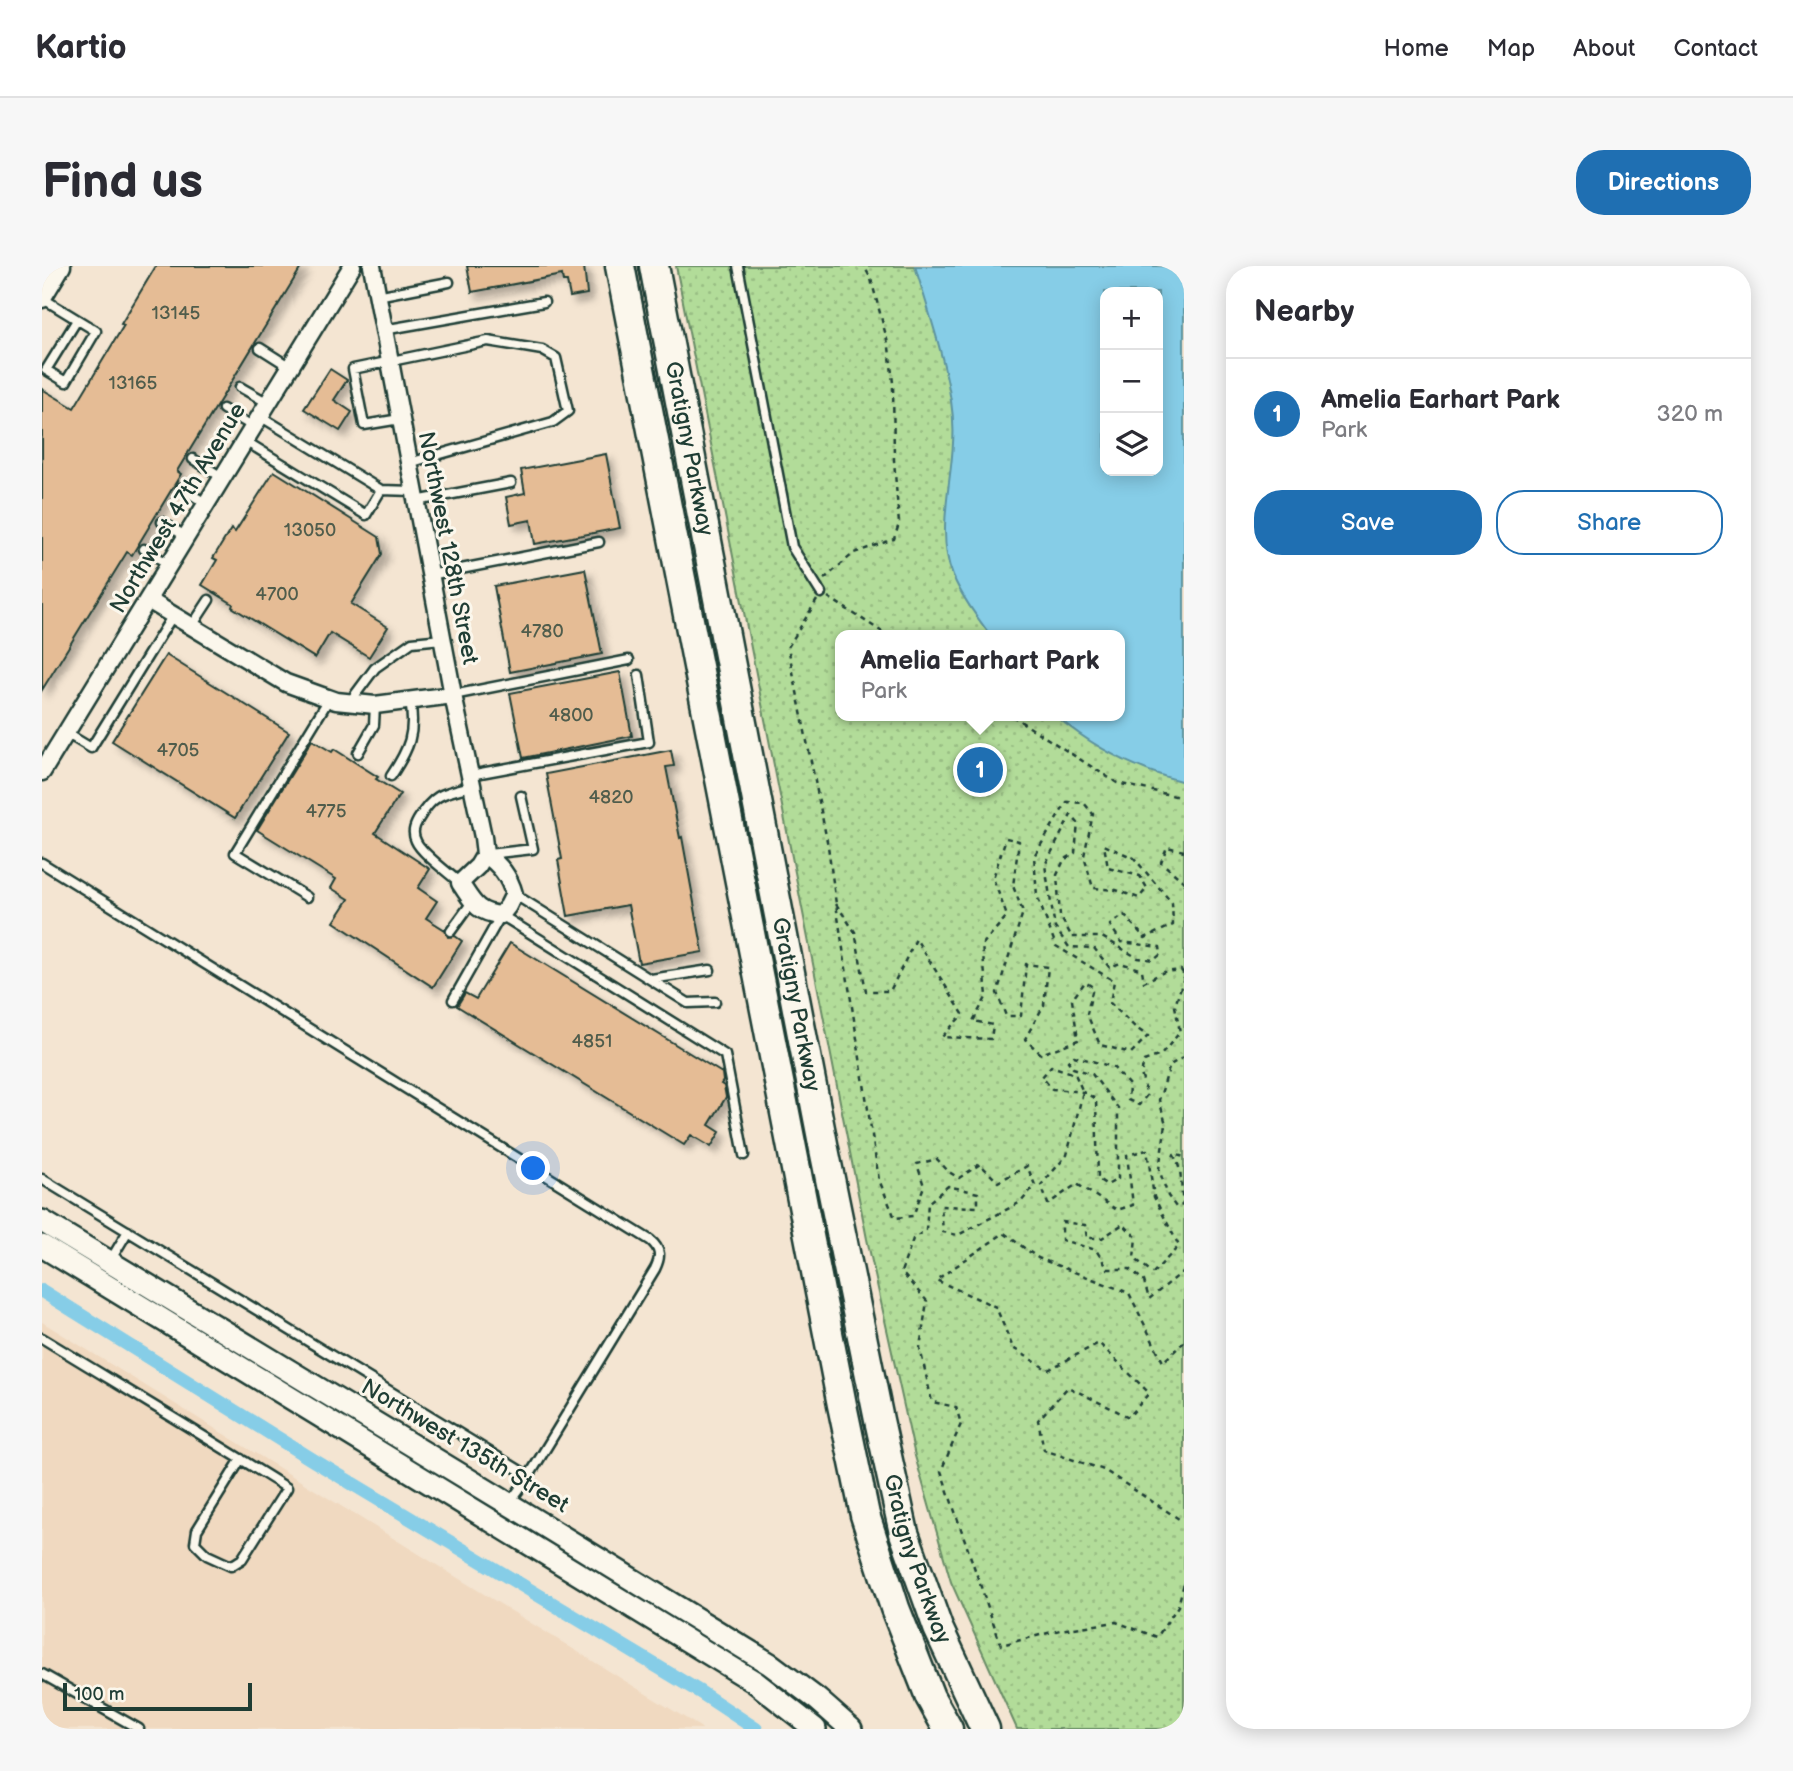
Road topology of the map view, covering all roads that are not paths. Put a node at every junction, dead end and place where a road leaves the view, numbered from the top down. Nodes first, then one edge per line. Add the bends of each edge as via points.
1 (61, 266) edge
2 (372, 266) edge
3 (620, 266) edge
4 (654, 266) edge
5 (738, 266) edge
6 (350, 267) edge
7 (449, 282) dead end
8 (377, 296) junction
9 (42, 299) edge
10 (544, 302) dead end
11 (77, 320) junction
12 (383, 330) junction
13 (260, 348) dead end
14 (389, 360) junction
15 (290, 367) junction
16 (240, 387) dead end
17 (223, 409) dead end
18 (261, 415) junction
19 (400, 419) junction
20 (245, 441) junction
21 (192, 459) dead end
22 (409, 463) junction
23 (223, 478) junction
24 (511, 483) dead end
25 (181, 488) dead end
26 (381, 490) junction
27 (415, 496) junction
28 (207, 504) junction
29 (162, 522) dead end
30 (187, 537) junction
31 (599, 542) dead end
32 (145, 549) dead end
33 (170, 565) junction
34 (430, 575) junction
35 (819, 589) road end
36 (148, 600) junction
37 (209, 600) dead end
38 (173, 615) junction
39 (192, 626) junction
40 (442, 639) junction
41 (629, 660) dead end
42 (639, 675) dead end
43 (453, 695) junction
44 (329, 699) junction
45 (410, 701) junction
46 (349, 703) junction
47 (375, 705) junction
48 (66, 733) junction
49 (358, 753) dead end
50 (42, 772) edge
51 (391, 776) dead end
52 (471, 780) junction
53 (521, 796) dead end
54 (485, 854) junction
55 (42, 863) edge
56 (460, 883) junction
57 (514, 894) junction
58 (307, 897) dead end
59 (472, 902) junction
60 (500, 915) junction
61 (451, 931) dead end
62 (710, 970) dead end
63 (651, 979) junction
64 (453, 1000) dead end
65 (715, 1002) dead end
66 (744, 1155) dead end
67 (42, 1178) edge
68 (42, 1221) edge
69 (128, 1231) junction
70 (42, 1246) edge
71 (110, 1261) junction
72 (42, 1338) edge
73 (241, 1459) junction
74 (529, 1476) junction
75 (509, 1504) junction
76 (496, 1524) junction
77 (42, 1674) edge
78 (139, 1729) edge
79 (815, 1729) edge
80 (851, 1729) edge
81 (947, 1729) edge
82 (985, 1729) edge

1 - 9 street
2 - 8 street, Northwest 128th Street
3 - 81 highway, Gratigny Parkway via 865,1516 895,1608
4 - 82 highway, Gratigny Parkway via 824,1149 904,1533 938,1628
5 - 35 lane via 792,547
6 - 15 street, Northwest 47th Avenue
7 - 8 lane
8 - 12 street, Northwest 128th Street
9 - 11 lane
10 - 12 lane
11 - 11 lane via 96,331 66,382 46,370
12 - 14 street, Northwest 128th Street
13 - 15 lane
14 - 19 street, Northwest 128th Street
14 - 19 lane via 353,369 364,425
14 - 22 lane via 488,341 542,349 556,358 568,411 553,422
15 - 18 street, Northwest 47th Avenue
16 - 18 lane
17 - 18 lane
18 - 20 street, Northwest 47th Avenue
18 - 26 lane
19 - 22 street, Northwest 128th Street
20 - 23 street, Northwest 47th Avenue
20 - 26 lane via 366,515
21 - 23 lane
22 - 27 street, Northwest 128th Street
23 - 28 street, Northwest 47th Avenue
24 - 27 lane
25 - 28 lane
26 - 27 lane
27 - 34 street, Northwest 128th Street
28 - 30 street, Northwest 47th Avenue
29 - 30 lane
30 - 33 street, Northwest 47th Avenue
31 - 34 lane
32 - 33 lane
33 - 36 street, Northwest 47th Avenue
34 - 40 street, Northwest 128th Street
36 - 38 street
36 - 48 street, Northwest 47th Avenue
37 - 39 lane
38 - 39 street
38 - 48 lane via 91,748
39 - 44 street via 286,683
40 - 43 street, Northwest 128th Street
40 - 46 lane via 412,642 375,668
41 - 43 lane
42 - 52 lane via 649,742
43 - 45 street
43 - 52 street, Northwest 128th Street
44 - 46 street
44 - 58 lane via 235,853
45 - 47 street
45 - 51 lane via 414,720 410,741
46 - 47 street
47 - 49 lane via 374,725
48 - 50 street, Northwest 47th Avenue
52 - 54 street, Northwest 128th Street
52 - 56 lane via 432,799 413,832 417,844
53 - 54 lane via 533,849
54 - 56 street
54 - 57 street via 506,874
55 - 74 lane via 656,1245 658,1262
56 - 59 street
57 - 60 street
57 - 63 lane
59 - 60 street via 481,911
59 - 61 lane
60 - 64 lane
60 - 66 lane via 725,1055
62 - 63 lane
63 - 65 lane via 688,1003
67 - 69 lane
68 - 71 main road, Northwest 135th Street
69 - 71 lane
69 - 74 lane
70 - 76 main road
71 - 75 main road, Northwest 135th Street
72 - 73 lane
73 - 73 lane via 287,1488 242,1559 231,1566 207,1555 195,1543 197,1530
74 - 75 lane
75 - 76 main road
75 - 80 main road, Northwest 135th Street via 770,1664
76 - 79 main road via 755,1682
77 - 78 lane

